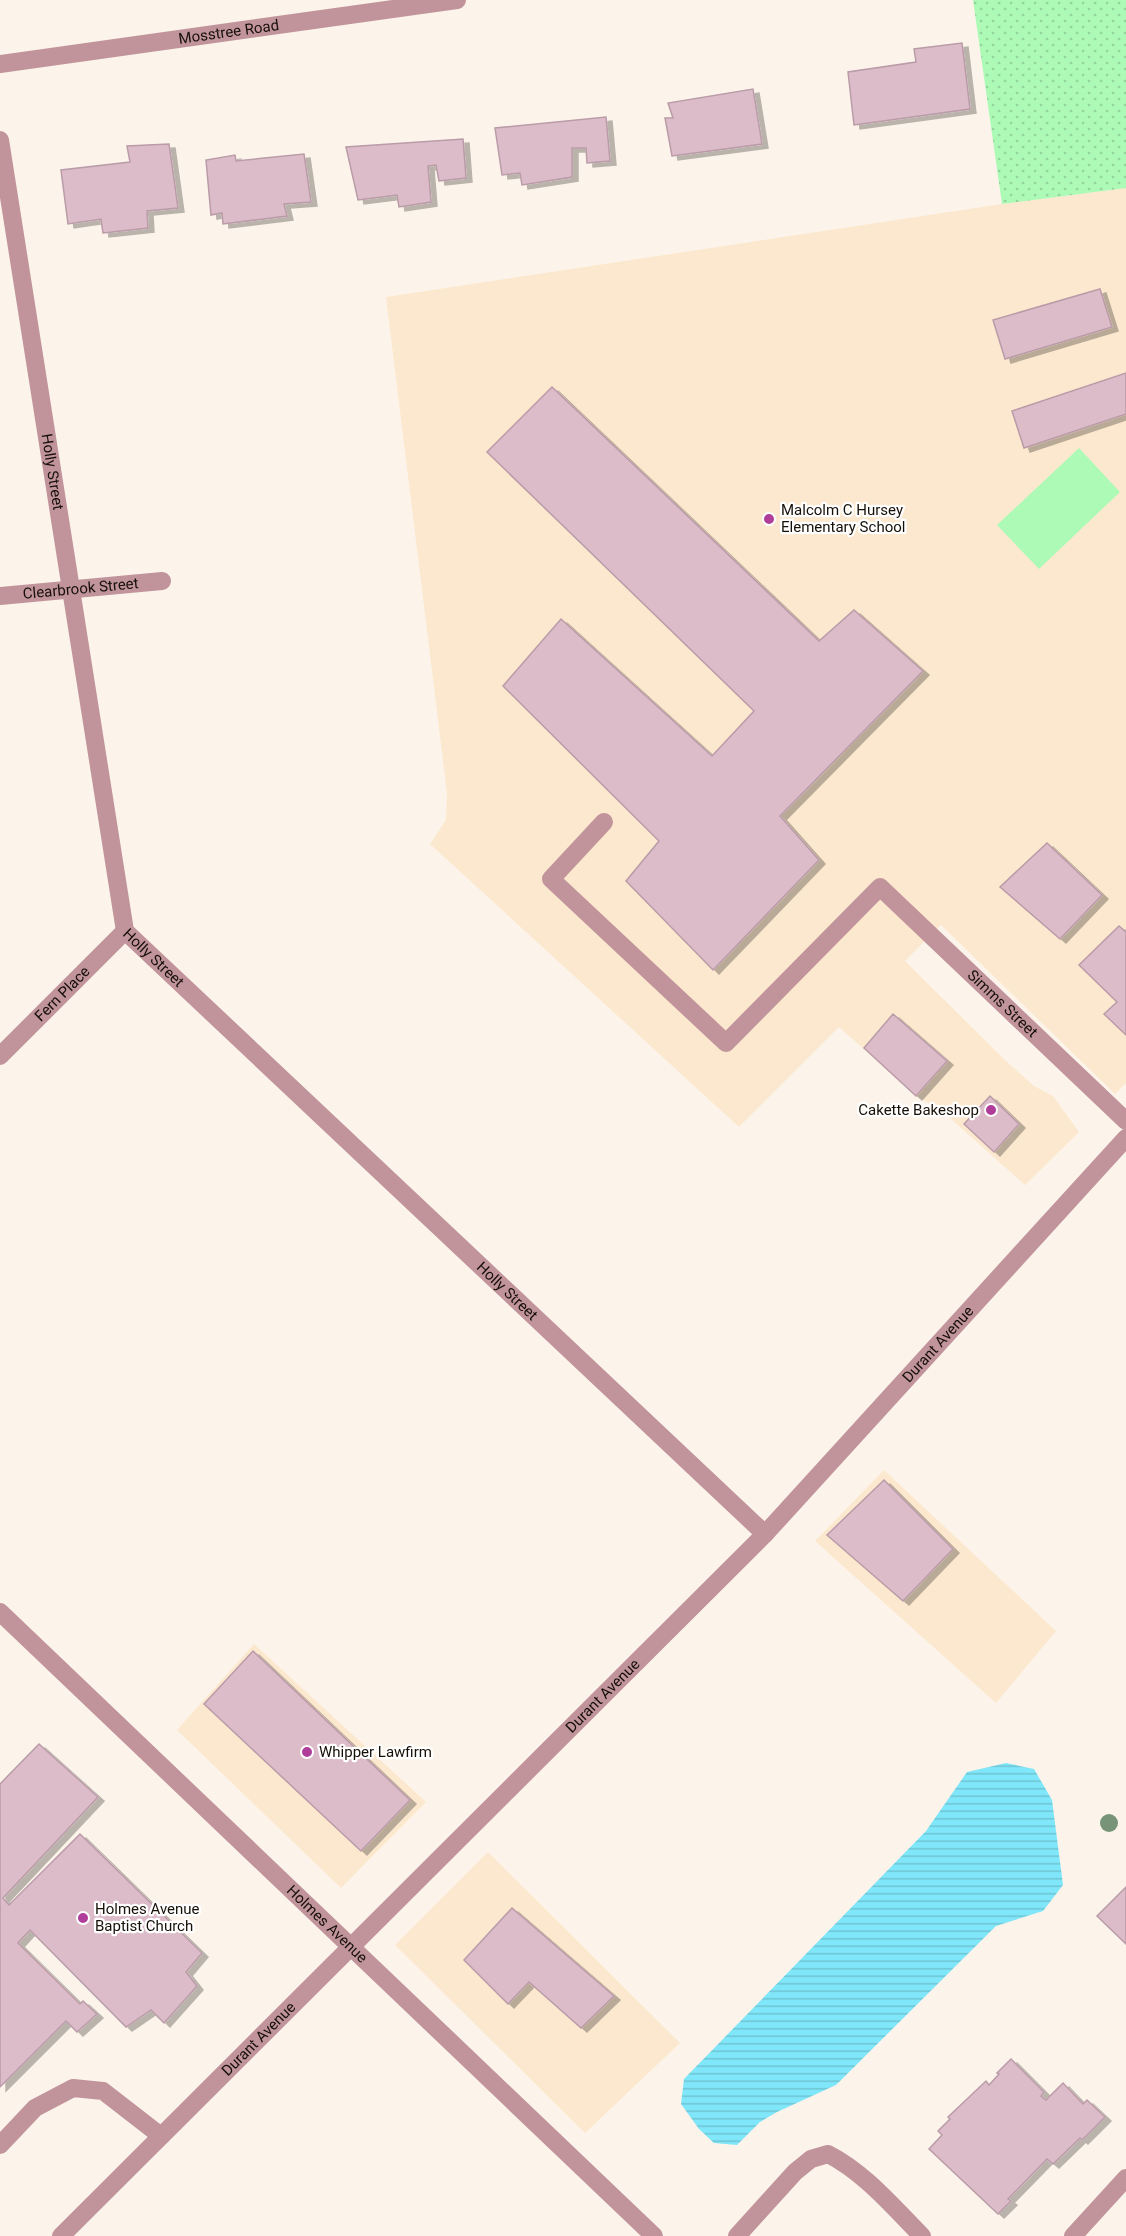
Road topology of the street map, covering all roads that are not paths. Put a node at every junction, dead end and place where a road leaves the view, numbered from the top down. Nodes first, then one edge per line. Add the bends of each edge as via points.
1 (457, 0) edge
2 (0, 64) edge
3 (0, 140) edge
4 (162, 581) dead end
5 (70, 589) junction
6 (0, 596) edge
7 (604, 822) dead end
8 (125, 932) junction
9 (0, 1056) edge
10 (1126, 1121) edge
11 (1126, 1138) edge
12 (765, 1534) junction
13 (0, 1612) edge
14 (351, 1946) junction
15 (161, 2136) junction
16 (0, 2145) edge
17 (1126, 2178) edge
18 (61, 2236) edge
19 (654, 2236) edge
20 (737, 2236) edge
21 (921, 2236) edge
22 (1072, 2236) edge

1 - 2 street, Mosstree Road
3 - 5 street, Holly Street
4 - 5 street, Clearbrook Street
5 - 6 street, Clearbrook Street
5 - 8 street, Holly Street
7 - 10 street, Simms Street via 552,879 726,1043 880,887
8 - 9 street, Fern Place
8 - 12 street, Holly Street
11 - 12 street, Durant Avenue
12 - 14 street, Durant Avenue
13 - 14 street, Holmes Avenue
14 - 15 street, Durant Avenue
14 - 19 street, Holmes Avenue
15 - 16 street via 104,2091 73,2088 35,2108
15 - 18 street, Durant Avenue
17 - 22 street
20 - 21 street via 795,2172 811,2159 828,2154 846,2164

